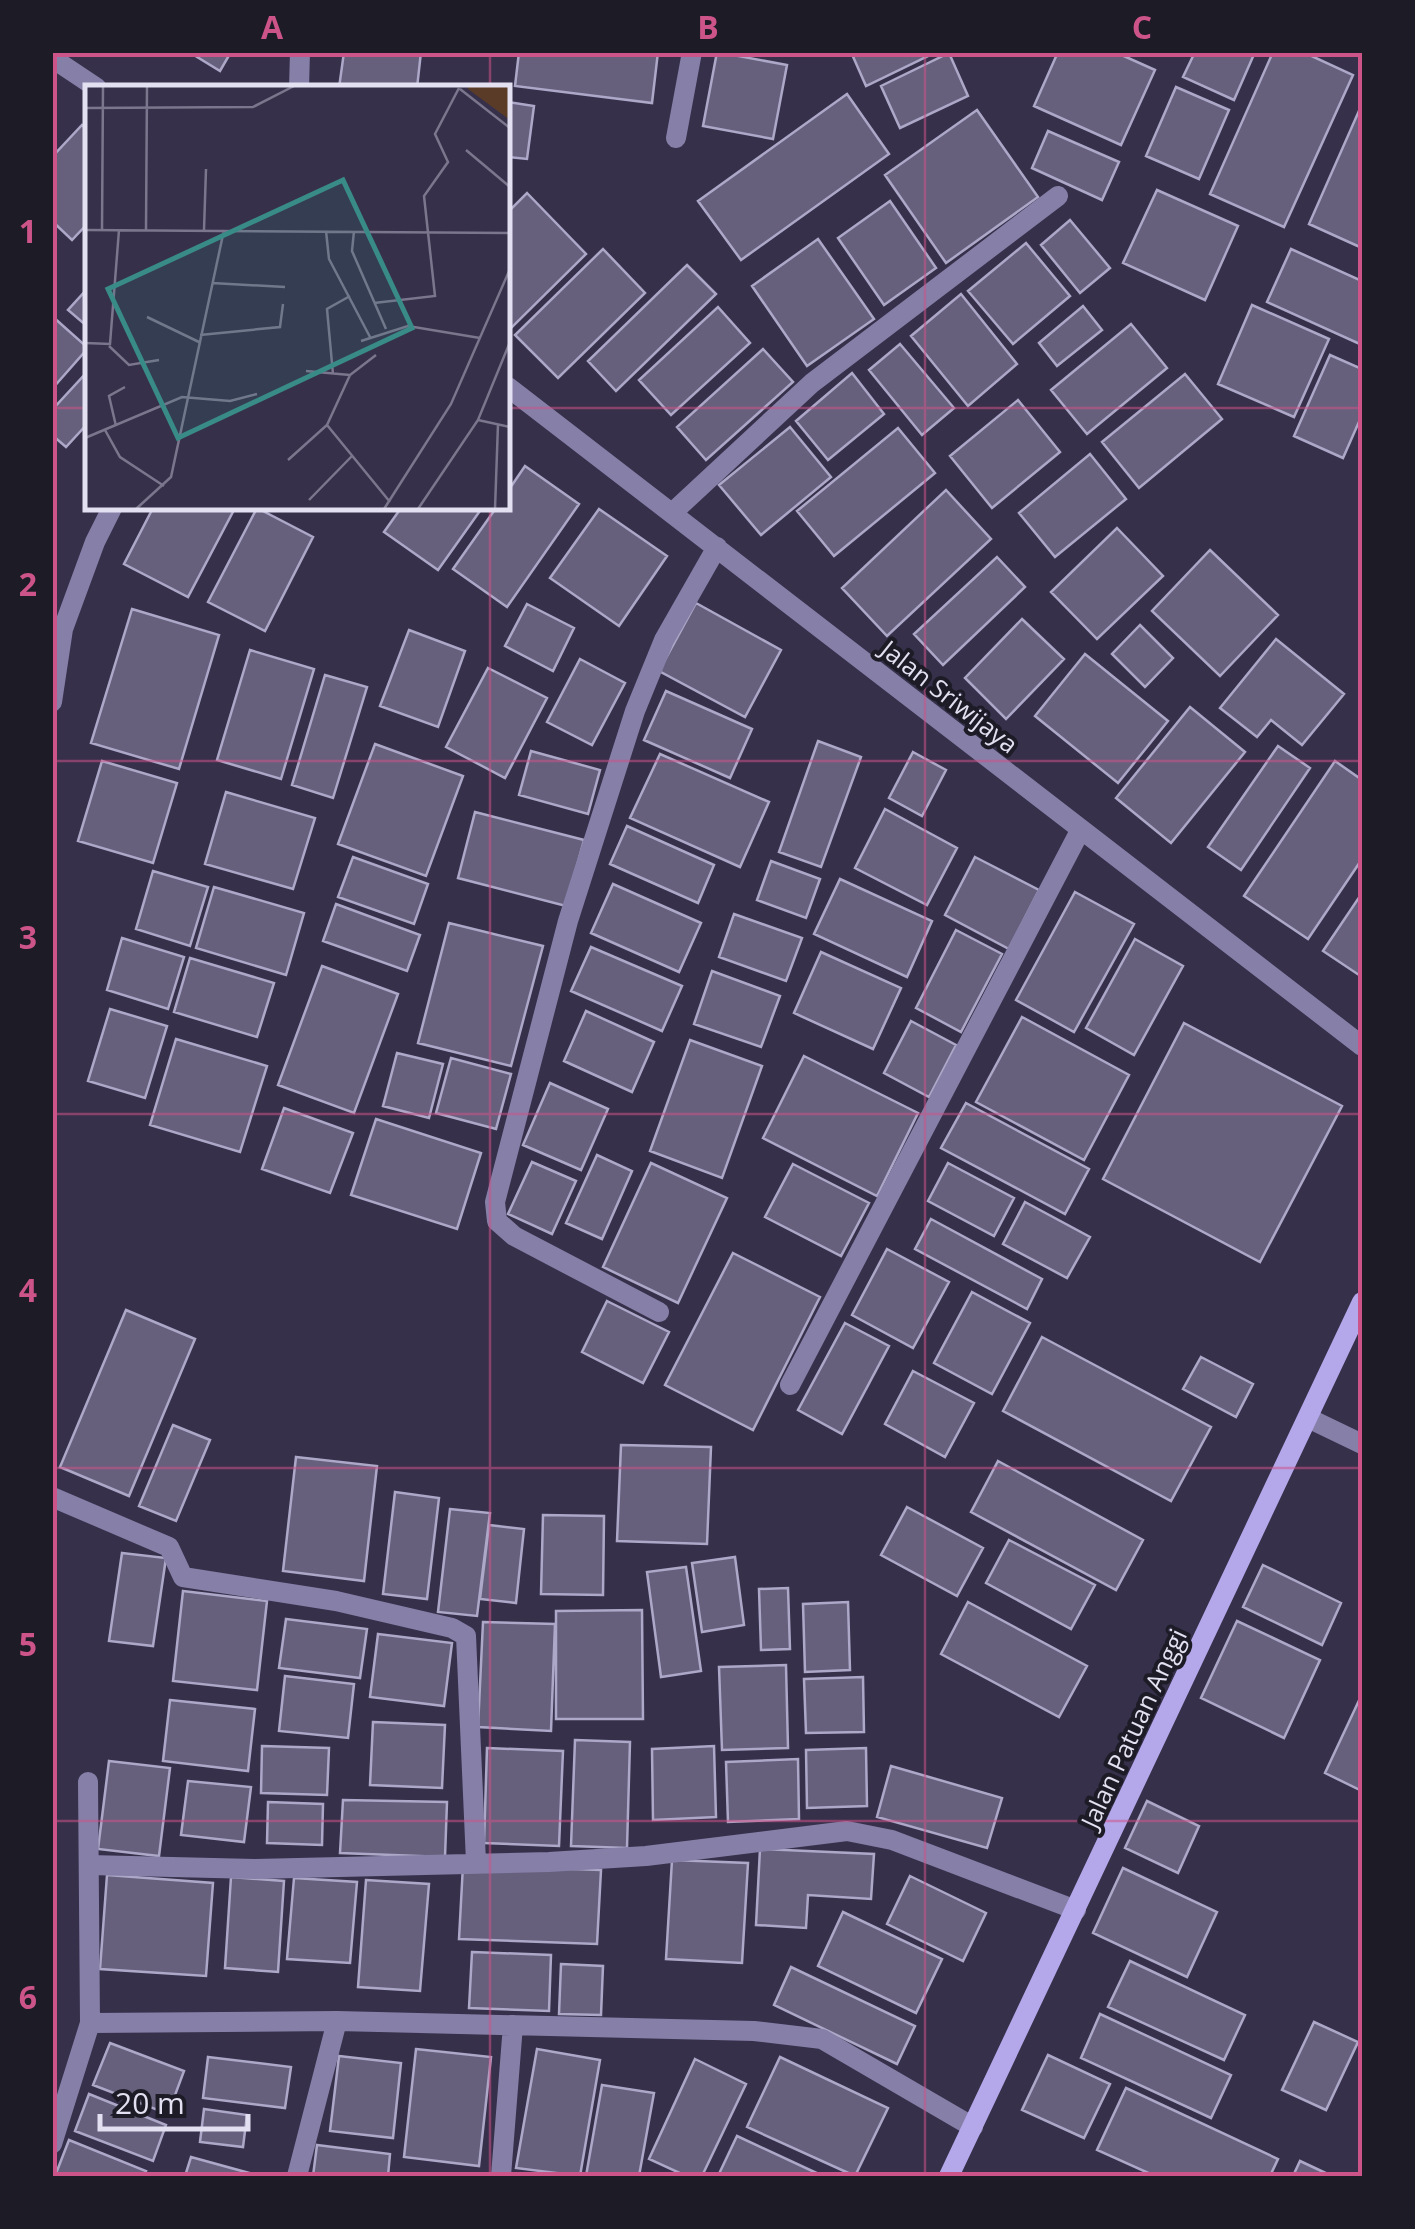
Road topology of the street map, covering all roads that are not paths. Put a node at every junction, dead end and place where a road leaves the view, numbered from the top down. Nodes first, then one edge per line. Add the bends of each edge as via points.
1 (300, 52) edge
2 (692, 52) edge
3 (52, 58) edge
4 (92, 85) edge
5 (300, 85) edge
6 (676, 138) dead end
7 (1058, 196) dead end
8 (510, 389) edge
9 (111, 510) edge
10 (672, 513) junction
11 (716, 547) junction
12 (52, 702) edge
13 (1081, 829) junction
14 (1362, 1046) edge
15 (1362, 1302) edge
16 (659, 1312) dead end
17 (790, 1385) dead end
18 (1308, 1418) junction
19 (1362, 1444) edge
20 (52, 1497) edge
21 (88, 1782) dead end
22 (476, 1862) junction
23 (89, 1865) junction
24 (1076, 1910) junction
25 (337, 2021) junction
26 (90, 2023) junction
27 (513, 2025) junction
28 (973, 2127) junction
29 (52, 2144) edge
30 (298, 2176) edge
31 (501, 2176) edge
32 (949, 2176) edge

1 - 5 street
2 - 6 street
3 - 4 street
7 - 10 street via 812,383
8 - 10 street, Jalan Sriwijaya
9 - 12 street via 63,629
10 - 11 street, Jalan Sriwijaya
11 - 13 street, Jalan Sriwijaya
11 - 16 street via 664,640 635,712 568,921 495,1202 496,1220 514,1236
13 - 14 street, Jalan Sriwijaya
13 - 17 street
15 - 18 street, Jalan Patuan Anggi
18 - 19 street
18 - 24 street, Jalan Patuan Anggi
20 - 22 street via 169,1547 183,1577 336,1601 466,1636
21 - 23 street
22 - 23 street via 255,1869
22 - 24 street via 646,1856 862,1832
23 - 26 street
24 - 28 street, Jalan Patuan Anggi
25 - 26 street
25 - 27 street
25 - 30 street
26 - 29 street
27 - 28 street via 822,2038
27 - 31 street
28 - 32 street, Jalan Patuan Anggi

